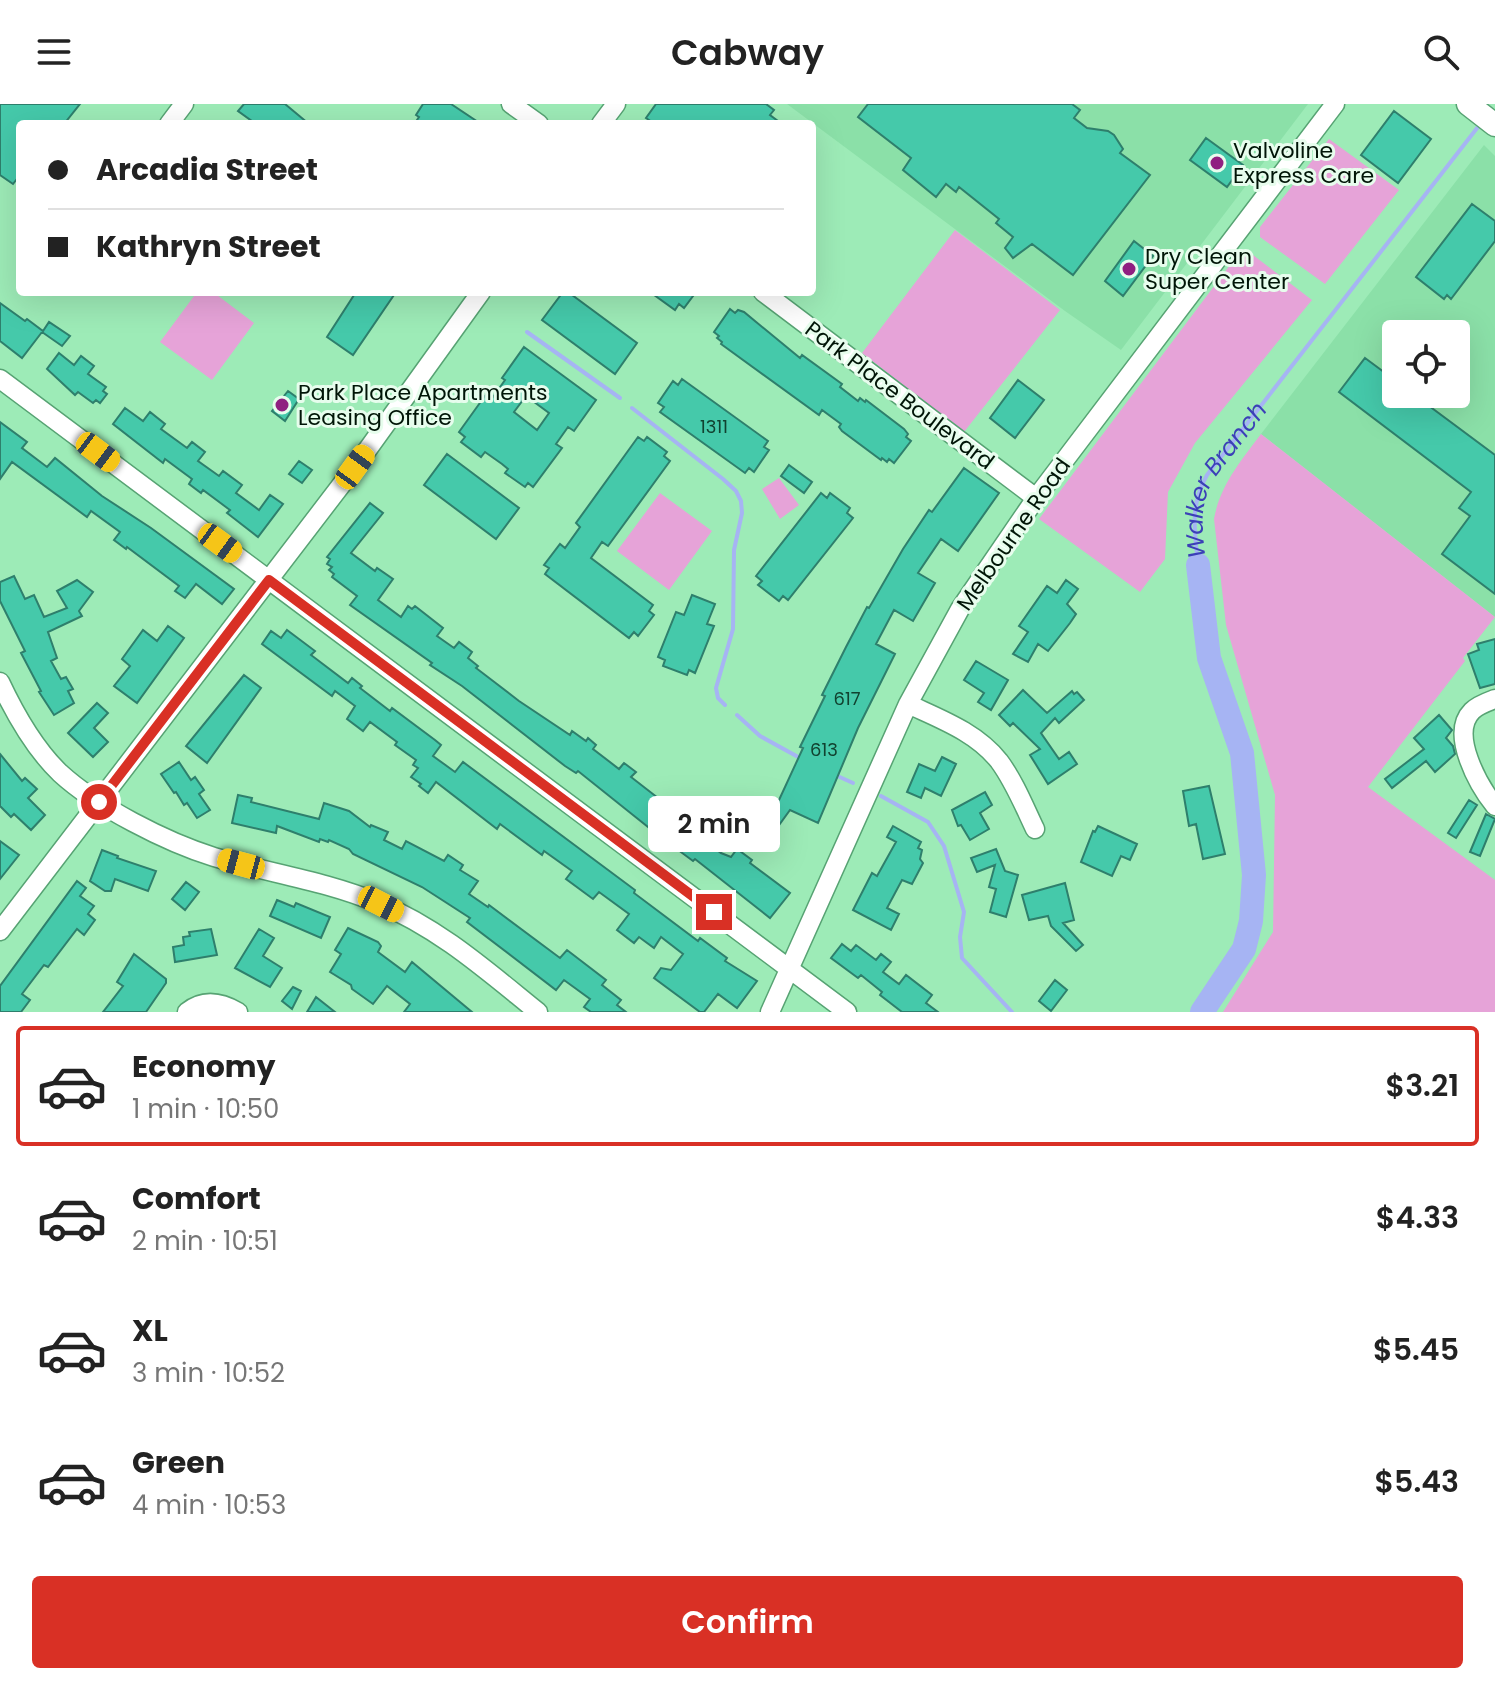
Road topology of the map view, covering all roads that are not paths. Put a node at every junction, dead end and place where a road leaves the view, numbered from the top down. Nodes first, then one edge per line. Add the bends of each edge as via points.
1 (511, 104) edge
2 (1335, 104) edge
3 (1468, 104) edge
4 (533, 120) edge
5 (1495, 125) edge
6 (478, 296) edge
7 (768, 296) edge
8 (0, 379) edge
9 (1036, 498) junction
10 (269, 580) junction
11 (0, 682) edge
12 (1495, 699) edge
13 (908, 704) junction
14 (1495, 777) edge
15 (1490, 800) edge
16 (99, 802) junction
17 (1035, 829) dead end
18 (0, 931) edge
19 (791, 969) junction
20 (187, 1012) edge
21 (238, 1012) edge
22 (538, 1012) edge
23 (770, 1012) edge
24 (847, 1012) edge

1 - 4 street
2 - 9 street, Melbourne Road
3 - 5 main road
6 - 10 street
7 - 9 street, Park Place Boulevard
8 - 10 street
9 - 13 street, Melbourne Road via 960,609
10 - 16 street
10 - 19 street
11 - 16 street via 33,742 60,773
12 - 15 street via 1473,710 1465,725 1469,762
13 - 17 street via 989,750
13 - 19 street, Melbourne Road
14 - 15 street
16 - 18 street
16 - 22 street via 169,841 381,904 441,935
19 - 23 street, Melbourne Road
19 - 24 street
20 - 21 street via 204,1003

